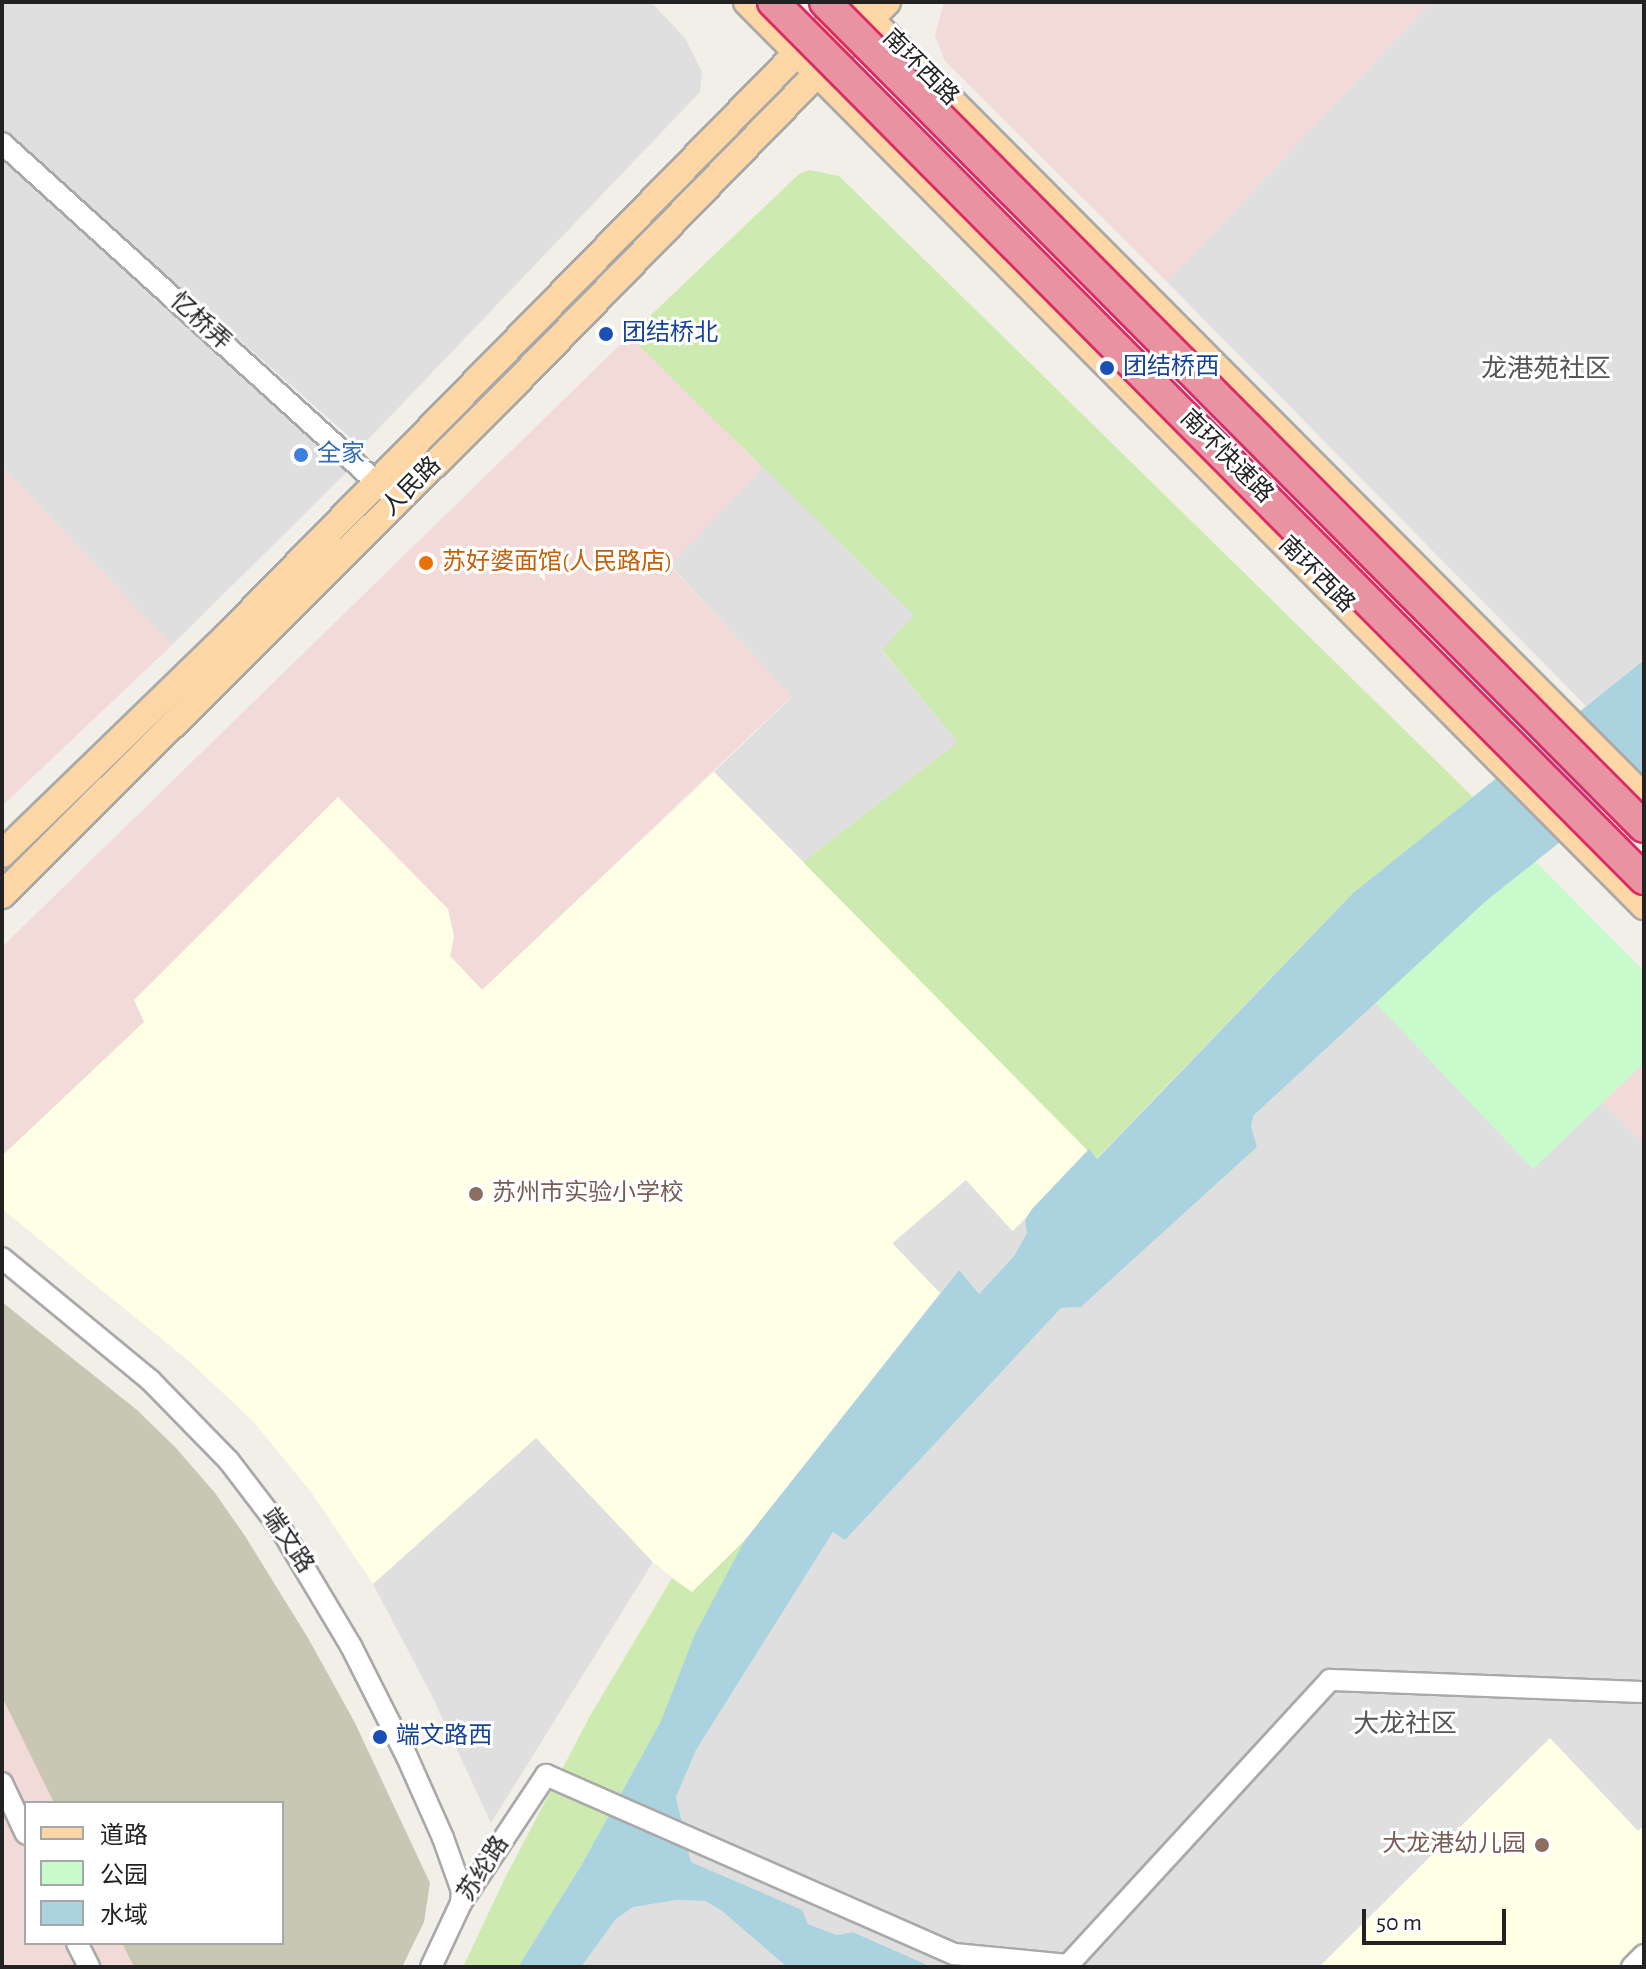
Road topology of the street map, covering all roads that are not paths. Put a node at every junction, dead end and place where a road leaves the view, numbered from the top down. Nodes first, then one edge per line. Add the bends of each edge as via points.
1 (747, 2) edge
2 (773, 2) edge
3 (858, 5) edge
4 (797, 53) junction
5 (817, 74) junction
6 (2, 143) edge
7 (378, 483) junction
8 (397, 502) junction
9 (1643, 797) edge
10 (1644, 827) edge
11 (2, 854) edge
12 (1644, 879) edge
13 (2, 895) edge
14 (1644, 906) edge
15 (2, 1258) edge
16 (1644, 1692) edge
17 (2, 1783) edge
18 (24, 1830) edge
19 (461, 1903) junction
20 (78, 1945) edge
21 (1644, 1955) edge
22 (89, 1967) edge
23 (431, 1967) edge
24 (1632, 1967) edge

1 - 4 main road, 南环西路
2 - 12 highway, 南环快速路, bridge
3 - 4 main road, 人民路
3 - 5 main road, 人民路
3 - 9 main road, 南环西路
3 - 10 highway, 南环快速路, bridge
4 - 5 main road, 南环西路
4 - 7 main road, 人民路
5 - 8 main road, 人民路
5 - 14 main road, 南环西路
6 - 7 street, 忆桥弄
7 - 8 street, 忆桥弄
7 - 11 main road, 人民路
8 - 13 main road, 人民路
15 - 19 street, 端文路 via 150,1380 229,1461 281,1529 407,1757 443,1838 462,1891
16 - 19 street, 苏纶路 via 1330,1680 1068,1965 954,1954 546,1775
17 - 18 street
19 - 23 street, 苏纶路
20 - 22 street
21 - 24 street

